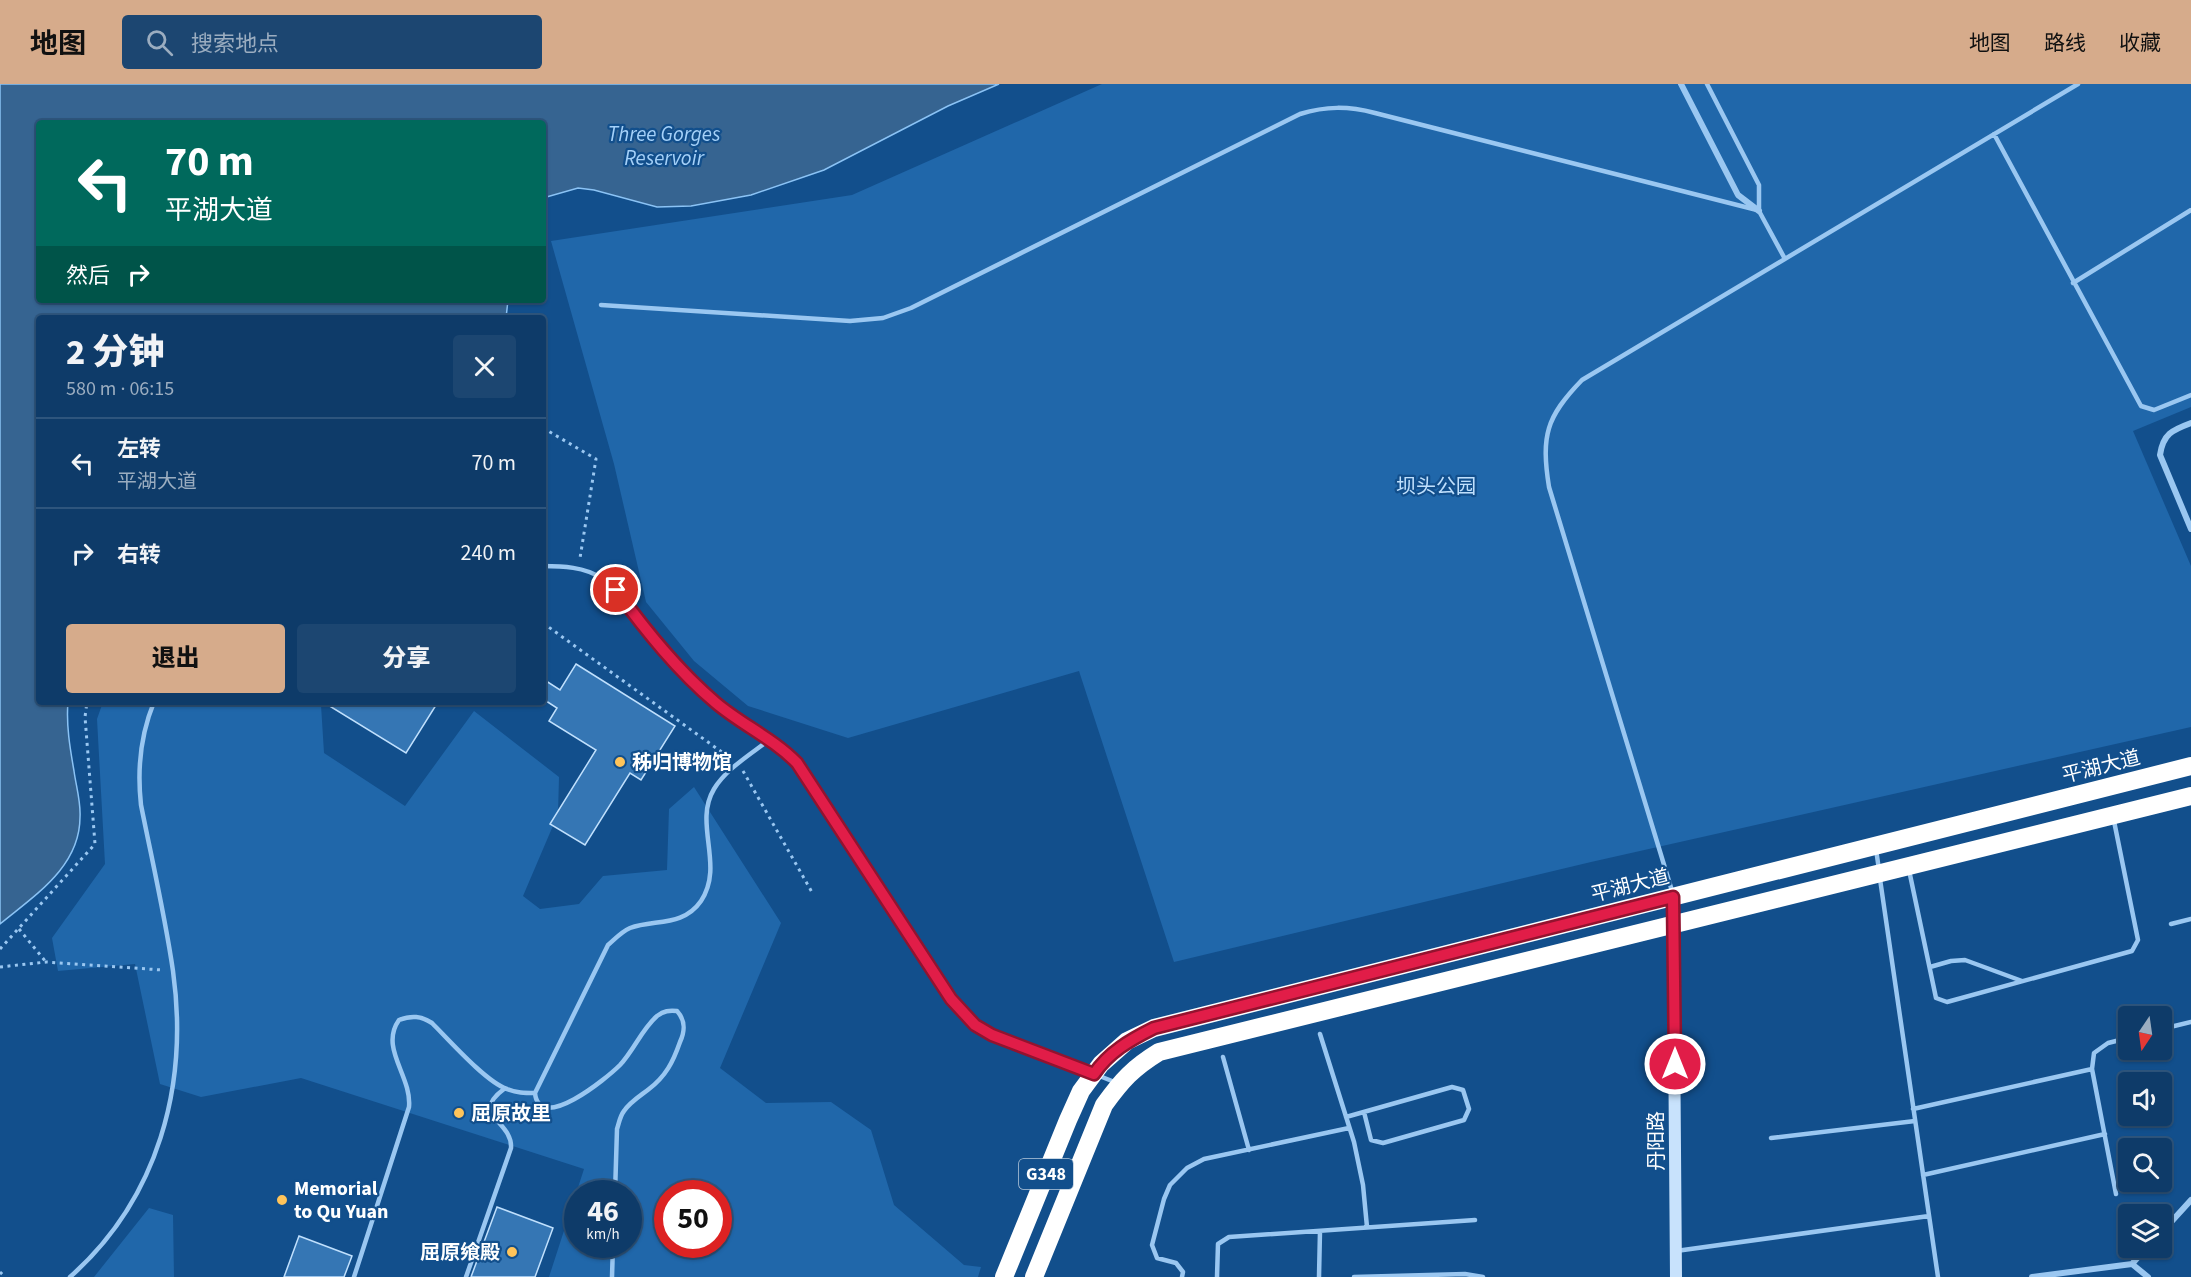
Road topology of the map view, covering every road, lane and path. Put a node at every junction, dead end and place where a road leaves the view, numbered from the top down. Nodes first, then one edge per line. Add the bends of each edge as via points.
1 (1681, 84) edge
2 (1707, 84) edge
3 (2078, 84) edge
4 (1994, 134) junction
5 (2191, 210) edge
6 (1759, 211) junction
7 (1785, 259) junction
8 (2073, 283) junction
9 (601, 305) dead end
10 (2191, 395) edge
11 (2191, 423) edge
12 (546, 430) edge
13 (2191, 529) edge
14 (546, 566) edge
15 (578, 569) junction
16 (546, 625) edge
17 (87, 705) edge
18 (153, 705) edge
19 (769, 740) junction
20 (739, 764) junction
21 (2191, 766) edge
22 (2191, 796) edge
23 (2112, 815) junction
24 (1876, 846) junction
25 (1908, 866) junction
26 (1879, 873) junction
27 (813, 894) dead end
28 (1673, 897) junction
29 (2191, 919) edge
30 (1674, 924) junction
31 (2171, 924) dead end
32 (19, 929) junction
33 (0, 949) edge
34 (46, 962) junction
35 (0, 967) edge
36 (1930, 967) junction
37 (173, 970) junction
38 (2024, 981) junction
39 (2191, 1022) edge
40 (2172, 1027) edge
41 (1320, 1034) dead end
42 (2118, 1040) edge
43 (1223, 1057) dead end
44 (2092, 1069) junction
45 (1094, 1074) junction
46 (1119, 1084) junction
47 (504, 1089) junction
48 (535, 1093) junction
49 (1913, 1109) junction
50 (1364, 1112) junction
51 (1346, 1117) junction
52 (1915, 1121) junction
53 (1349, 1128) junction
54 (2104, 1134) junction
55 (1771, 1138) dead end
56 (1249, 1150) junction
57 (1923, 1175) junction
58 (615, 1180) edge
59 (2116, 1194) dead end
60 (2191, 1200) edge
61 (1929, 1216) junction
62 (1475, 1220) dead end
63 (2172, 1221) edge
64 (1367, 1227) junction
65 (1320, 1231) junction
66 (1676, 1251) junction
67 (613, 1258) edge
68 (2137, 1258) edge
69 (2132, 1264) junction
70 (0, 1272) edge
71 (5, 1277) edge
72 (70, 1277) edge
73 (354, 1277) edge
74 (466, 1277) edge
75 (612, 1277) edge
76 (1004, 1277) edge
77 (1034, 1277) edge
78 (1182, 1277) edge
79 (1217, 1277) edge
80 (1319, 1277) edge
81 (1354, 1277) edge
82 (1483, 1277) edge
83 (1676, 1277) edge
84 (1938, 1277) edge
85 (2032, 1277) edge
86 (2148, 1277) edge

1 - 6 street via 1738,195
2 - 6 lane via 1760,185
3 - 4 lane
4 - 7 lane
4 - 8 lane
5 - 8 lane
6 - 7 lane
6 - 9 lane via 1375,112 1336,107 1300,114 911,308 883,318 850,321
7 - 28 lane via 1582,380 1561,402 1547,430 1544,459 1549,488
8 - 10 lane via 2141,406 2154,410
11 - 13 street via 2167,435 2160,455
12 - 15 path via 596,459
14 - 15 lane
15 - 19 lane via 599,576 616,590 692,681
16 - 20 path
17 - 32 path via 95,844
18 - 37 lane via 143,735 138,782
19 - 20 lane
19 - 45 lane via 785,750 808,777 962,1012 992,1035
20 - 27 path
20 - 48 lane via 722,777 708,804 705,818 711,864 709,884 701,901 689,914 629,929 608,945
21 - 24 highway, 平湖大道 / G348
22 - 23 highway, G348
23 - 25 highway, G348
23 - 38 lane via 2138,940 2132,951
24 - 26 lane
24 - 28 highway, 平湖大道 / G348
25 - 26 highway, G348
25 - 36 lane
26 - 30 highway, G348
26 - 49 lane
28 - 30 main road, 丹阳路
28 - 45 highway, 平湖大道 / G348 via 1154,1028 1127,1041
29 - 31 lane
30 - 46 highway, G348 via 1159,1052
30 - 66 main road, 丹阳路
32 - 33 path
32 - 34 path
34 - 35 path
34 - 37 path
36 - 38 lane via 1965,960
36 - 38 lane via 1936,998 1947,1002
37 - 72 lane via 175,1060 166,1120 157,1149 134,1203
39 - 40 lane
41 - 51 lane
42 - 44 lane via 2094,1053
43 - 56 lane
44 - 49 lane
44 - 54 lane
45 - 46 lane
45 - 76 highway, G348 via 1068,1120
46 - 77 highway, G348 via 1094,1128
47 - 48 lane
47 - 73 lane via 432,1023 416,1016 399,1020 392,1042 409,1093 409,1107
47 - 74 lane via 489,1104 510,1137 511,1148
48 - 58 lane via 540,1107 564,1104 620,1064 663,1011 677,1011 684,1031 671,1066 624,1110 620,1119
49 - 52 lane
50 - 50 lane via 1452,1088 1463,1090 1469,1109 1464,1120 1383,1143 1371,1140
50 - 51 lane
51 - 53 lane
52 - 55 lane
52 - 57 lane
53 - 56 lane
53 - 64 lane via 1363,1185
54 - 57 lane
54 - 59 lane
56 - 78 lane via 1204,1159 1187,1168 1170,1185 1152,1245 1158,1258 1176,1263
57 - 61 lane
60 - 63 street
61 - 66 lane
61 - 84 lane
62 - 64 lane
64 - 65 lane
65 - 79 lane via 1229,1237 1218,1244
65 - 80 lane
66 - 83 main road, 丹阳路
67 - 75 lane
68 - 69 street
69 - 85 street
69 - 86 street
70 - 71 path
81 - 82 lane

